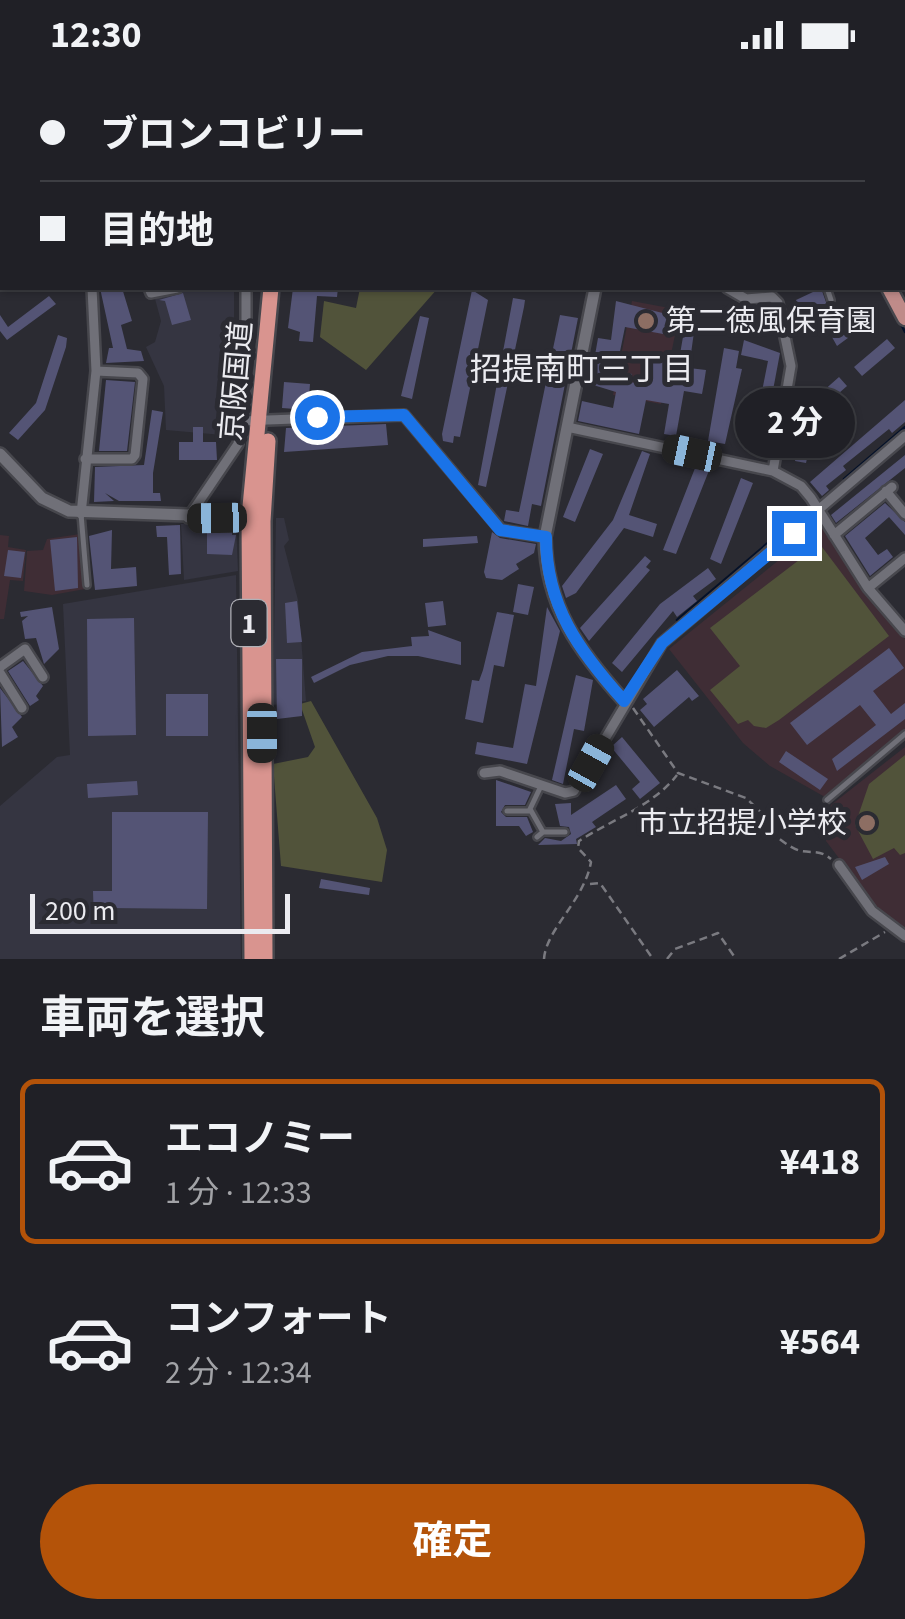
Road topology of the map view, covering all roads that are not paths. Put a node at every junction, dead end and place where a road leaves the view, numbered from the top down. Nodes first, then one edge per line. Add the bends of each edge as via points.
1 (92, 290) edge
2 (246, 290) edge
3 (271, 290) edge
4 (280, 290) edge
5 (595, 290) edge
6 (729, 290) edge
7 (827, 290) edge
8 (890, 290) edge
9 (760, 293) edge
10 (831, 300) dead end
11 (905, 318) edge
12 (96, 370) junction
13 (239, 421) junction
14 (265, 421) junction
15 (567, 427) junction
16 (905, 436) edge
17 (0, 454) edge
18 (86, 458) junction
19 (773, 471) junction
20 (819, 513) junction
21 (81, 514) junction
22 (905, 514) edge
23 (188, 518) junction
24 (249, 518) junction
25 (834, 535) junction
26 (546, 537) junction
27 (905, 558) edge
28 (86, 585) dead end
29 (868, 588) junction
30 (905, 631) edge
31 (0, 670) edge
32 (43, 677) dead end
33 (624, 701) junction
34 (22, 708) dead end
35 (905, 734) edge
36 (484, 774) dead end
37 (541, 786) junction
38 (826, 800) dead end
39 (507, 811) dead end
40 (531, 811) junction
41 (565, 832) dead end
42 (838, 865) road end
43 (905, 936) edge
44 (252, 959) edge
45 (265, 959) edge

1 - 12 street
2 - 13 street
3 - 14 highway, 京阪国道 / 1
4 - 14 highway, 京阪国道 / 1
5 - 15 street
6 - 9 street via 746,300
7 - 10 lane
8 - 11 main road
9 - 19 street via 778,303 791,366
12 - 18 street
12 - 18 street via 138,372 143,379 136,455
13 - 14 street
13 - 23 street via 238,444
14 - 24 highway, 京阪国道 / 1
14 - 26 street via 404,415 500,530
14 - 45 highway, 京阪国道 / 1
15 - 19 street
15 - 26 street
16 - 20 street
17 - 21 street via 42,498
18 - 21 street
19 - 20 street via 802,486
20 - 25 street
20 - 33 street via 662,643
21 - 23 street
21 - 28 lane
22 - 25 street via 889,489
23 - 24 street
24 - 44 highway, 京阪国道 / 1
25 - 29 street
26 - 33 street via 549,587 559,616
27 - 29 street
29 - 30 street
31 - 32 street via 25,649
31 - 34 street
33 - 37 street via 574,791
35 - 38 lane
36 - 37 street via 500,771
37 - 40 lane
39 - 40 lane
40 - 41 lane via 540,835
42 - 43 street via 872,911

